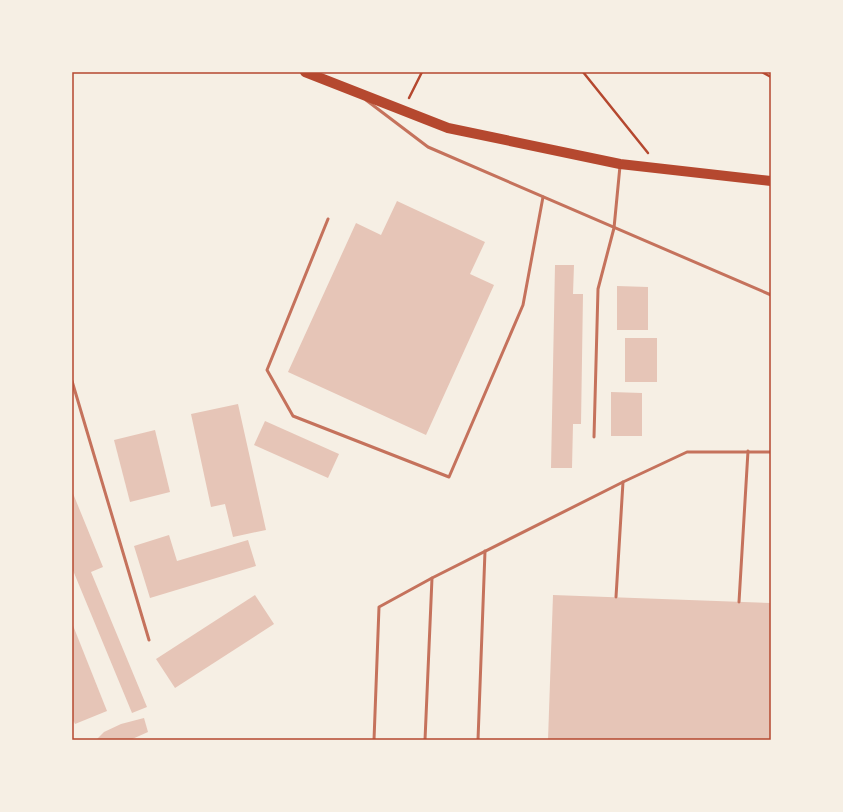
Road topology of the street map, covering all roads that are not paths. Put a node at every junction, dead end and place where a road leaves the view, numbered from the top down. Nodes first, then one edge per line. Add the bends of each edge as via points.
1 (305, 72) edge
2 (355, 92) junction
3 (620, 164) junction
4 (771, 181) edge
5 (543, 197) junction
6 (328, 219) dead end
7 (614, 228) junction
8 (771, 295) edge
9 (72, 381) edge
10 (594, 437) dead end
11 (748, 451) junction
12 (771, 452) edge
13 (623, 482) junction
14 (486, 551) junction
15 (432, 578) junction
16 (616, 597) dead end
17 (739, 602) dead end
18 (149, 640) dead end
19 (374, 740) edge
20 (425, 740) edge
21 (478, 740) edge

1 - 2 main road
2 - 3 main road via 448,128
2 - 5 lane via 428,147
3 - 4 main road
3 - 7 lane
5 - 6 lane via 522,305 449,477 293,416 266,370
5 - 7 lane
7 - 8 lane
7 - 10 lane via 598,289
9 - 18 lane
11 - 12 lane
11 - 13 lane via 687,452
11 - 17 lane
13 - 14 lane
13 - 16 lane
14 - 15 lane
14 - 21 lane
15 - 19 lane via 379,607
15 - 20 lane

